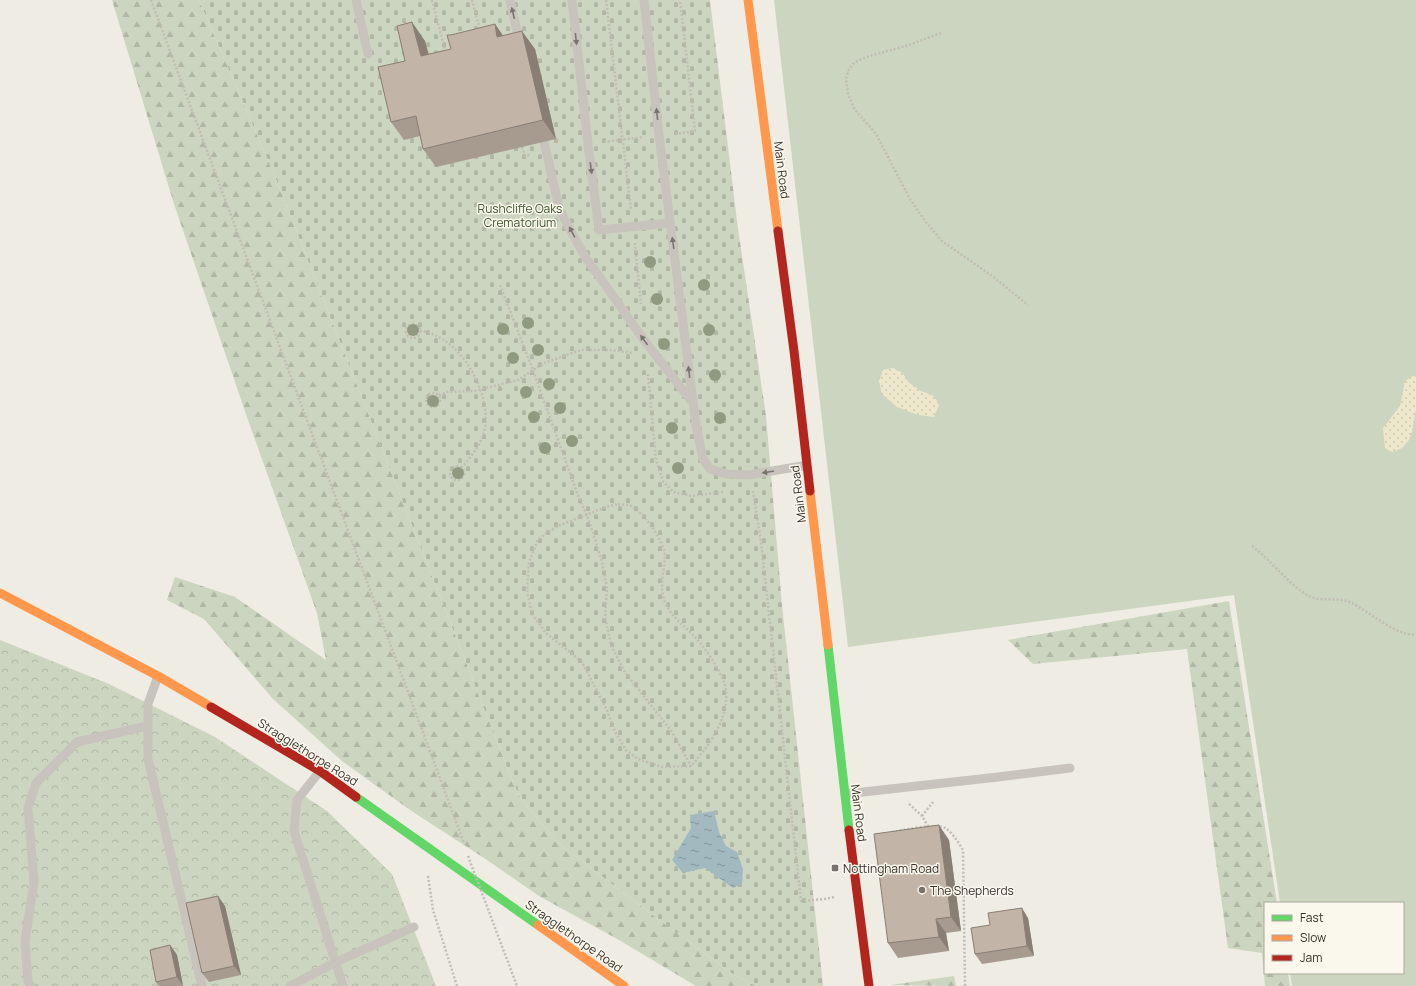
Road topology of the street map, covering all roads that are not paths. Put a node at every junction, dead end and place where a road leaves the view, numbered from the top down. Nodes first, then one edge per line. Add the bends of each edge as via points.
1 (356, 0) edge
2 (510, 0) edge
3 (572, 0) edge
4 (644, 0) edge
5 (748, 0) edge
6 (522, 53) edge
7 (368, 54) dead end
8 (544, 142) edge
9 (670, 223) junction
10 (694, 404) junction
11 (807, 465) junction
12 (0, 593) edge
13 (158, 676) junction
14 (148, 726) junction
15 (1070, 768) dead end
16 (320, 771) junction
17 (844, 794) junction
18 (414, 926) dead end
19 (336, 962) junction
20 (30, 986) edge
21 (202, 986) edge
22 (290, 986) edge
23 (343, 986) edge
24 (624, 986) edge
25 (869, 986) edge

1 - 7 lane
6 -> 2 lane
3 -> 9 lane via 599,230
9 -> 4 lane
5 - 11 street, Main Road
10 -> 8 lane via 584,256 560,211
10 -> 9 lane
11 -> 10 lane via 749,475 726,474 710,469 703,459
11 - 17 street, Main Road
12 - 13 street, Stragglethorpe Road
13 - 14 lane via 148,704
13 - 16 street, Stragglethorpe Road
14 - 20 lane via 77,742 36,783 28,808 34,882 25,941
14 - 21 lane via 148,759
15 - 17 lane
16 - 19 lane via 297,800 294,832
16 - 24 street, Stragglethorpe Road
17 - 25 street, Main Road
18 - 19 lane
19 - 22 lane
19 - 23 lane

